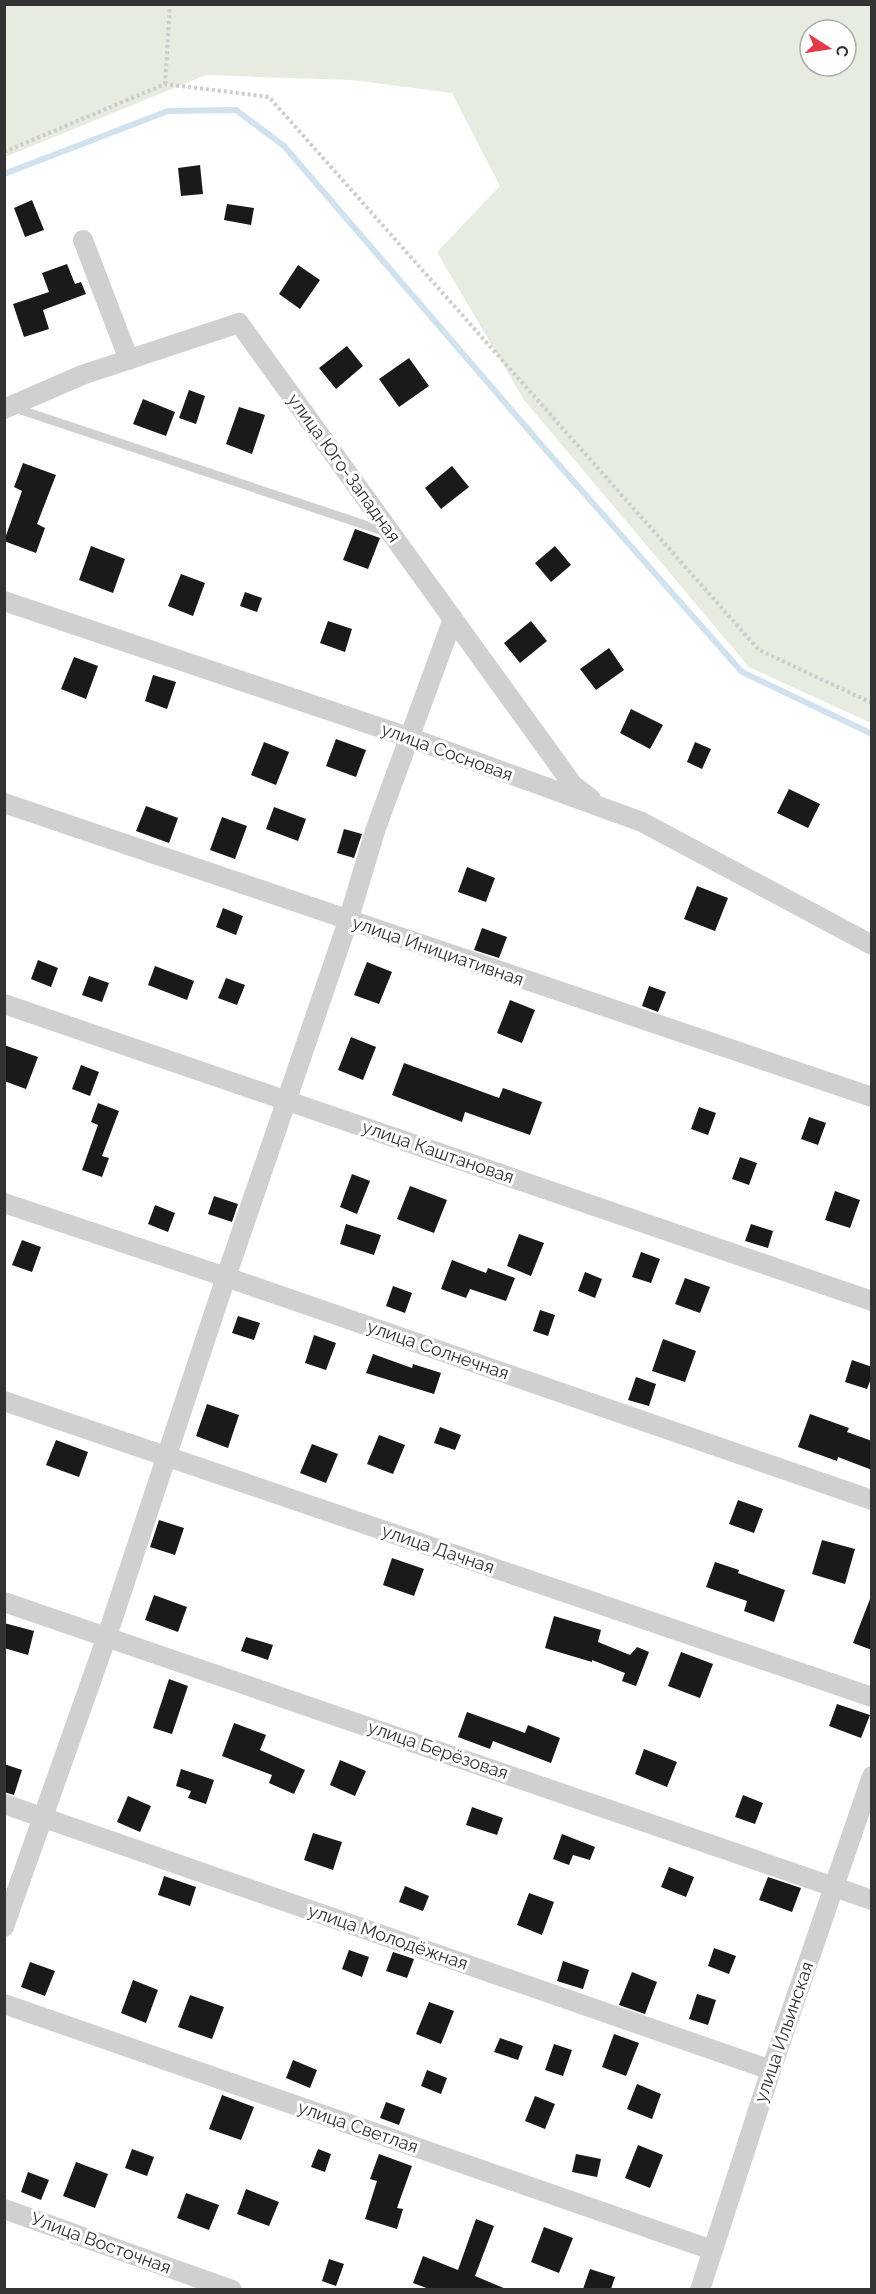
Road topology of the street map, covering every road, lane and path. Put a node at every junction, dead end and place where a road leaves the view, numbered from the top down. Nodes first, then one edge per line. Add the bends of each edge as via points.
1 (170, 4) edge
2 (165, 84) junction
3 (4, 152) edge
4 (83, 240) dead end
5 (129, 360) junction
6 (8, 408) edge
7 (391, 533) junction
8 (4, 601) edge
9 (453, 619) junction
10 (872, 703) edge
11 (408, 737) junction
12 (4, 803) edge
13 (603, 809) junction
14 (348, 921) junction
15 (872, 945) edge
16 (4, 1004) edge
17 (872, 1097) edge
18 (287, 1100) junction
19 (4, 1203) edge
20 (226, 1277) junction
21 (872, 1301) edge
22 (4, 1401) edge
23 (167, 1456) junction
24 (872, 1500) edge
25 (4, 1602) edge
26 (107, 1636) junction
27 (872, 1697) edge
28 (872, 1776) edge
29 (4, 1804) edge
30 (44, 1818) junction
31 (834, 1886) junction
32 (872, 1900) edge
33 (4, 1927) edge
34 (4, 2004) edge
35 (771, 2070) junction
36 (4, 2209) edge
37 (712, 2250) junction
38 (232, 2289) edge
39 (700, 2289) edge

1 - 2 path
2 - 3 path
2 - 10 path via 269,97 759,650
4 - 5 street
5 - 6 street, улица Юго-Западная via 82,375
5 - 7 street, улица Юго-Западная via 239,323
6 - 7 lane
7 - 9 street, улица Юго-Западная
8 - 11 street, улица Сосновая
9 - 11 street
9 - 13 street, улица Юго-Западная via 573,785
11 - 13 street, улица Сосновая
11 - 14 street
12 - 14 street, улица Инициативная
13 - 15 street, улица Сосновая via 642,822
14 - 17 street, улица Инициативная
14 - 18 street
16 - 18 street, улица Каштановая
18 - 20 street
18 - 21 street, улица Каштановая
19 - 20 street, улица Солнечная
20 - 23 street
20 - 24 street, улица Солнечная
22 - 23 street, улица Дачная
23 - 26 street
23 - 27 street, улица Дачная
25 - 26 street, улица Берёзовая
26 - 30 street
26 - 31 street, улица Берёзовая
28 - 31 street, улица Ильинская
29 - 30 street, улица Молодёжная
30 - 33 street
30 - 35 street, улица Молодёжная
31 - 32 street, улица Берёзовая
31 - 35 street, улица Ильинская
34 - 37 street, улица Светлая
35 - 37 street, улица Ильинская
36 - 38 street, Улица Восточная
37 - 39 street, улица Ильинская

